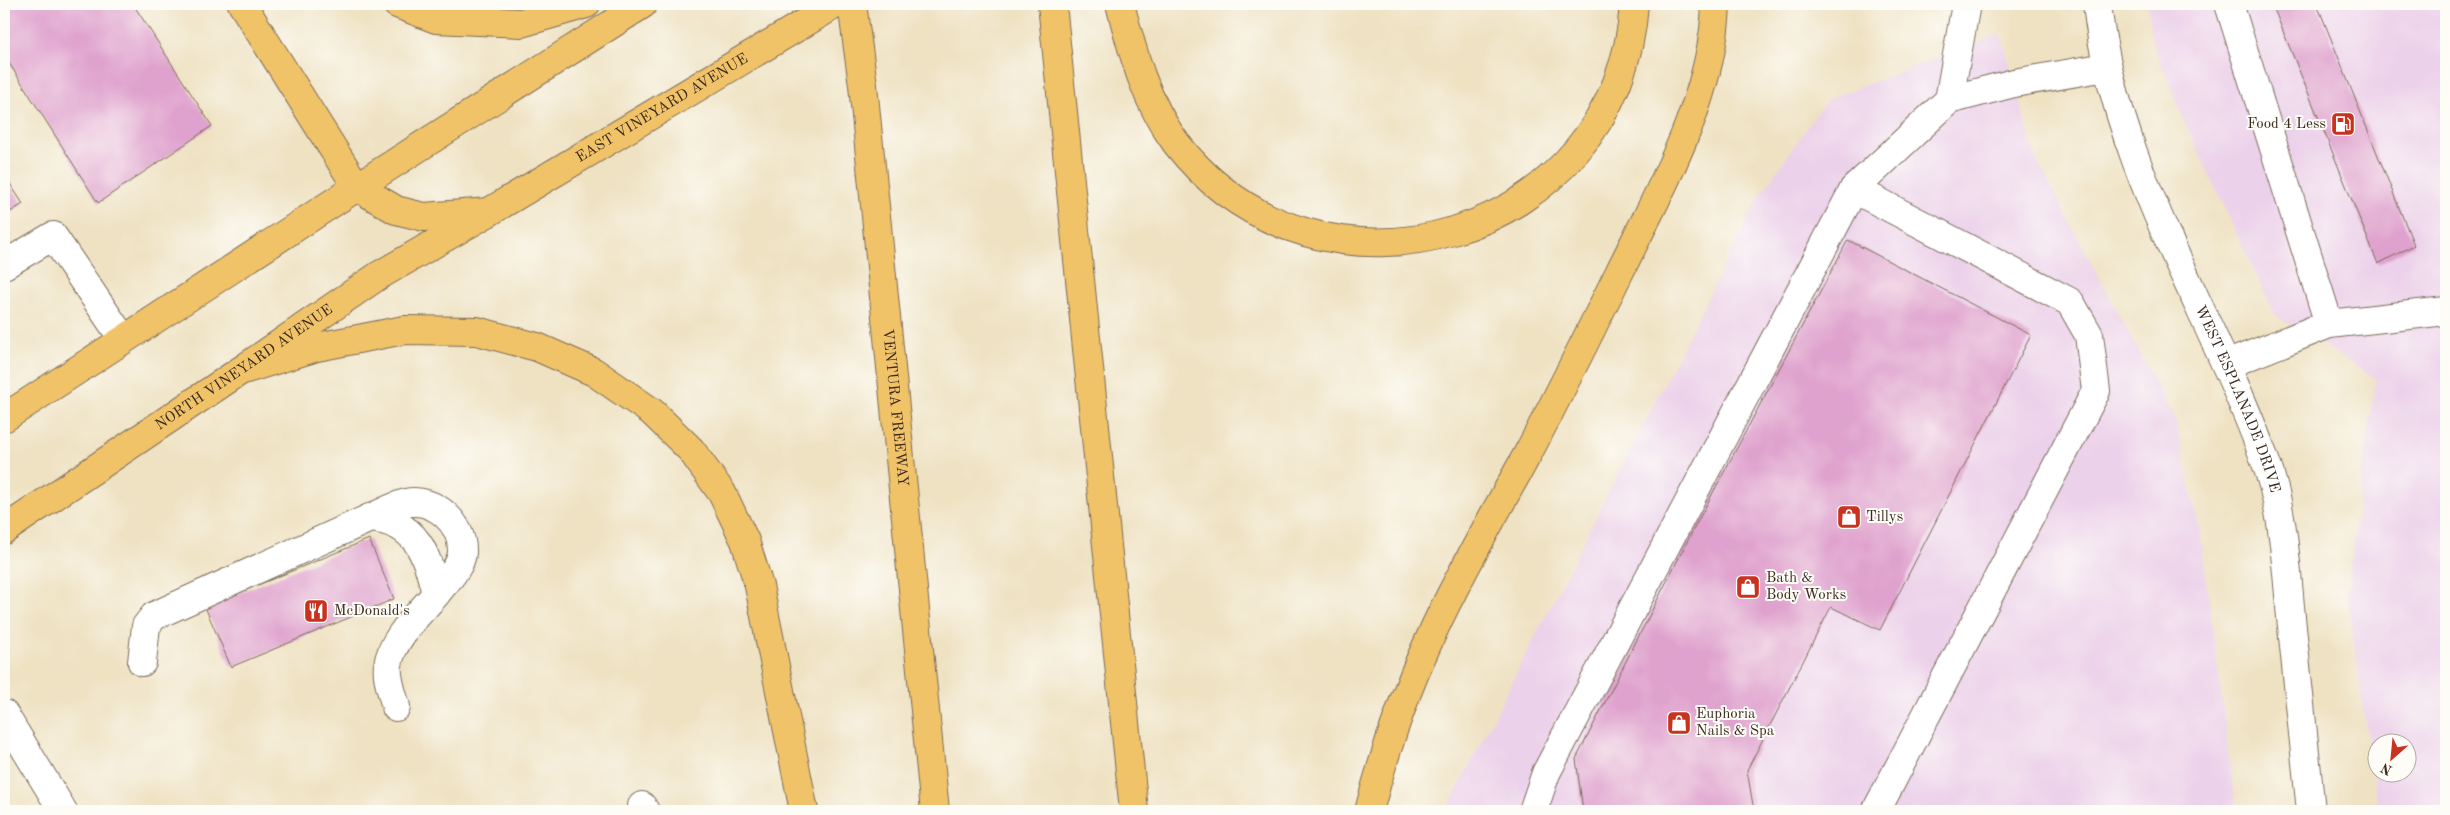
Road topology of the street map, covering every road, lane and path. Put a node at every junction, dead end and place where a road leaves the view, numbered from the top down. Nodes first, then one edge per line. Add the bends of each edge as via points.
1 (242, 4) edge
2 (397, 4) edge
3 (586, 4) edge
4 (643, 4) edge
5 (836, 4) edge
6 (843, 4) edge
7 (852, 4) edge
8 (1052, 4) edge
9 (1120, 4) edge
10 (1634, 4) edge
11 (1716, 4) edge
12 (1966, 4) edge
13 (2097, 4) edge
14 (2229, 4) edge
15 (856, 36) junction
16 (2106, 67) junction
17 (1949, 100) junction
18 (357, 187) junction
19 (1854, 189) junction
20 (489, 212) junction
21 (4, 265) edge
22 (2446, 311) edge
23 (2329, 324) junction
24 (123, 339) junction
25 (2226, 365) junction
26 (240, 372) junction
27 (4, 418) edge
28 (370, 518) junction
29 (4, 530) edge
30 (436, 594) junction
31 (142, 662) dead end
32 (396, 707) dead end
33 (4, 714) edge
34 (63, 811) edge
35 (804, 811) edge
36 (935, 811) edge
37 (1134, 811) edge
38 (1369, 811) edge
39 (1533, 811) edge
40 (1876, 811) edge
41 (2311, 811) edge

1 - 18 main road
2 - 3 main road via 436,19 521,23
4 - 18 main road
5 - 20 main road, EAST VINEYARD AVENUE
6 - 15 main road
7 - 15 main road, VENTURA FREEWAY
8 - 37 main road
9 - 10 main road via 1135,62 1160,117 1176,142 1218,186 1243,204 1297,229 1336,239 1386,243 1423,239 1474,225 1501,212 1551,178 1578,148 1618,80
11 - 38 main road via 1716,29 1703,85 1668,174 1544,422 1435,627
12 - 17 street
13 - 16 street, WEST ESPLANADE DRIVE
14 - 23 street
15 - 36 main road, VENTURA FREEWAY
16 - 17 street via 2014,83
16 - 25 street, WEST ESPLANADE DRIVE via 2151,198
17 - 19 street
18 - 20 main road via 396,210 424,217
18 - 24 main road
19 - 39 street via 1551,764
19 - 40 street via 2070,302 2090,335 2096,391
20 - 26 main road, NORTH VINEYARD AVENUE via 378,276
21 - 24 street via 53,236
22 - 23 street
23 - 25 street
24 - 27 main road
25 - 41 street, WEST ESPLANADE DRIVE via 2267,465 2283,536
26 - 29 main road, NORTH VINEYARD AVENUE
26 - 35 main road via 317,347 404,330 477,331 537,347 594,372 652,412 696,457 722,494 745,541 760,586
28 - 30 street via 386,520 410,534 429,564
28 - 30 street via 407,503 438,508 450,517 462,552 456,568
28 - 31 street via 154,616 146,626
30 - 32 street via 393,650 388,666
33 - 34 street

